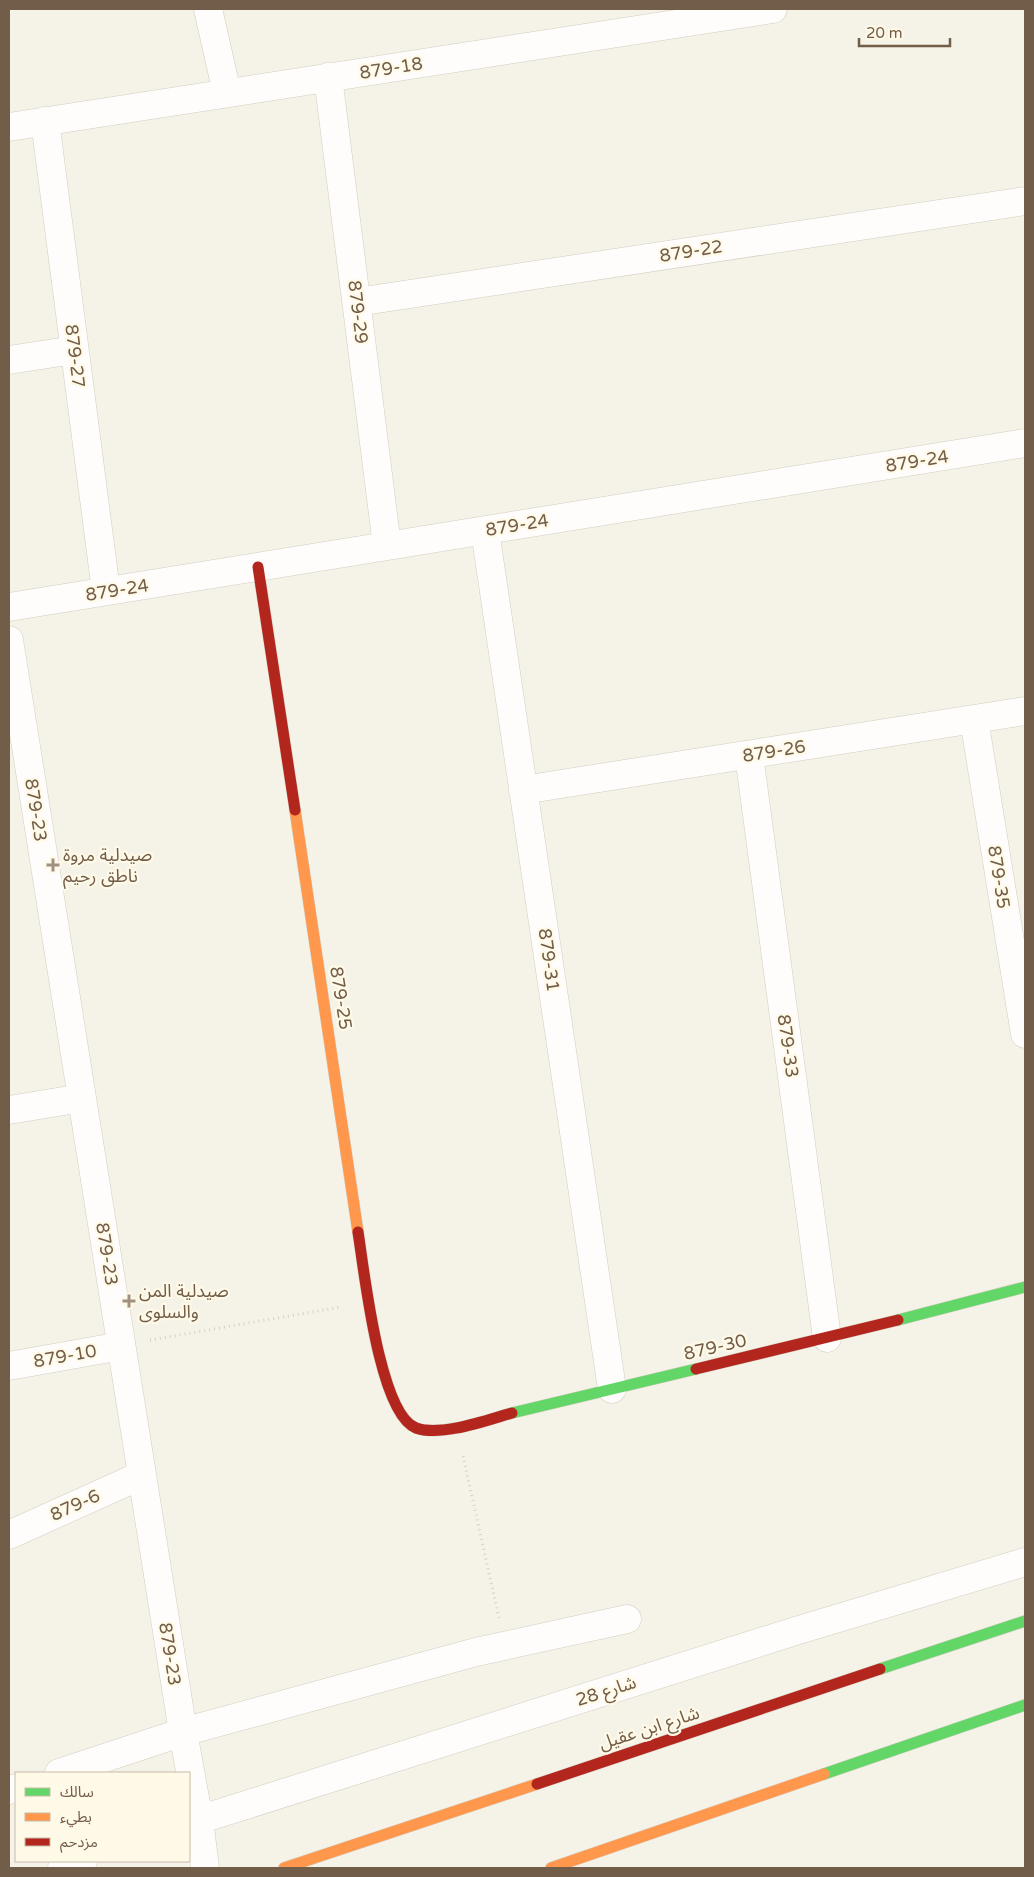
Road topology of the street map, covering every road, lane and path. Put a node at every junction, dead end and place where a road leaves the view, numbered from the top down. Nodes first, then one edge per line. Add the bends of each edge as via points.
1 (208, 9) edge
2 (773, 9) edge
3 (328, 77) junction
4 (227, 93) junction
5 (45, 121) junction
6 (9, 127) edge
7 (1025, 201) edge
8 (357, 302) junction
9 (74, 350) junction
10 (9, 360) edge
11 (1025, 444) edge
12 (485, 531) junction
13 (387, 546) junction
14 (258, 567) junction
15 (106, 591) junction
16 (9, 607) edge
17 (9, 640) edge
18 (1025, 711) edge
19 (974, 719) junction
20 (749, 755) junction
21 (523, 790) junction
22 (1018, 938) edge
23 (1025, 1034) edge
24 (82, 1098) junction
25 (9, 1110) edge
26 (1025, 1287) edge
27 (369, 1302) junction
28 (827, 1338) junction
29 (121, 1346) junction
30 (9, 1366) edge
31 (612, 1389) junction
32 (411, 1426) joint
33 (456, 1427) junction
34 (142, 1475) junction
35 (9, 1535) edge
36 (1025, 1562) edge
37 (627, 1619) dead end
38 (1025, 1622) edge
39 (506, 1645) junction
40 (1025, 1705) edge
41 (183, 1732) junction
42 (62, 1772) edge
43 (188, 1772) edge
44 (190, 1789) edge
45 (194, 1822) edge
46 (80, 1862) edge
47 (62, 1868) edge
48 (205, 1868) edge
49 (284, 1868) edge
50 (552, 1868) edge

1 - 4 street
2 - 3 street, 879-18
3 - 4 street, 879-18
3 - 8 street, 879-29
4 - 5 street, 879-18
5 - 6 street, 879-18
5 - 9 street, 879-27
7 - 8 street, 879-22
8 - 13 street, 879-29
9 - 10 street
9 - 15 street, 879-27
11 - 12 street, 879-24
12 - 13 street, 879-24
12 - 21 street, 879-31
13 - 14 street, 879-24
14 - 15 street, 879-24
14 - 27 street, 879-25
15 - 16 street, 879-24
17 - 24 street, 879-23
18 - 19 street, 879-26
19 - 20 street, 879-26
19 - 22 street, 879-35
20 - 21 street, 879-26
20 - 28 street, 879-33
21 - 31 street, 879-31
22 - 23 street, 879-35
24 - 25 street
24 - 29 street, 879-23
26 - 28 street, 879-30
27 - 29 path
27 - 32 street, 879-25 via 390,1394 398,1414
28 - 31 street, 879-30
29 - 30 street, 879-10
29 - 34 street, 879-23
31 - 33 street, 879-30
32 - 33 street, 879-30 via 434,1431
33 - 39 path
34 - 35 street, 879-6
34 - 41 street, 879-23
36 - 45 street, شارع 28 via 802,1629
37 - 39 street
38 - 49 street, شارع ابن عقيل
39 - 41 street
40 - 50 street
41 - 42 street
41 - 43 street, 879-23
44 - 45 street, 879-23
45 - 48 street, 879-23
46 - 47 street

